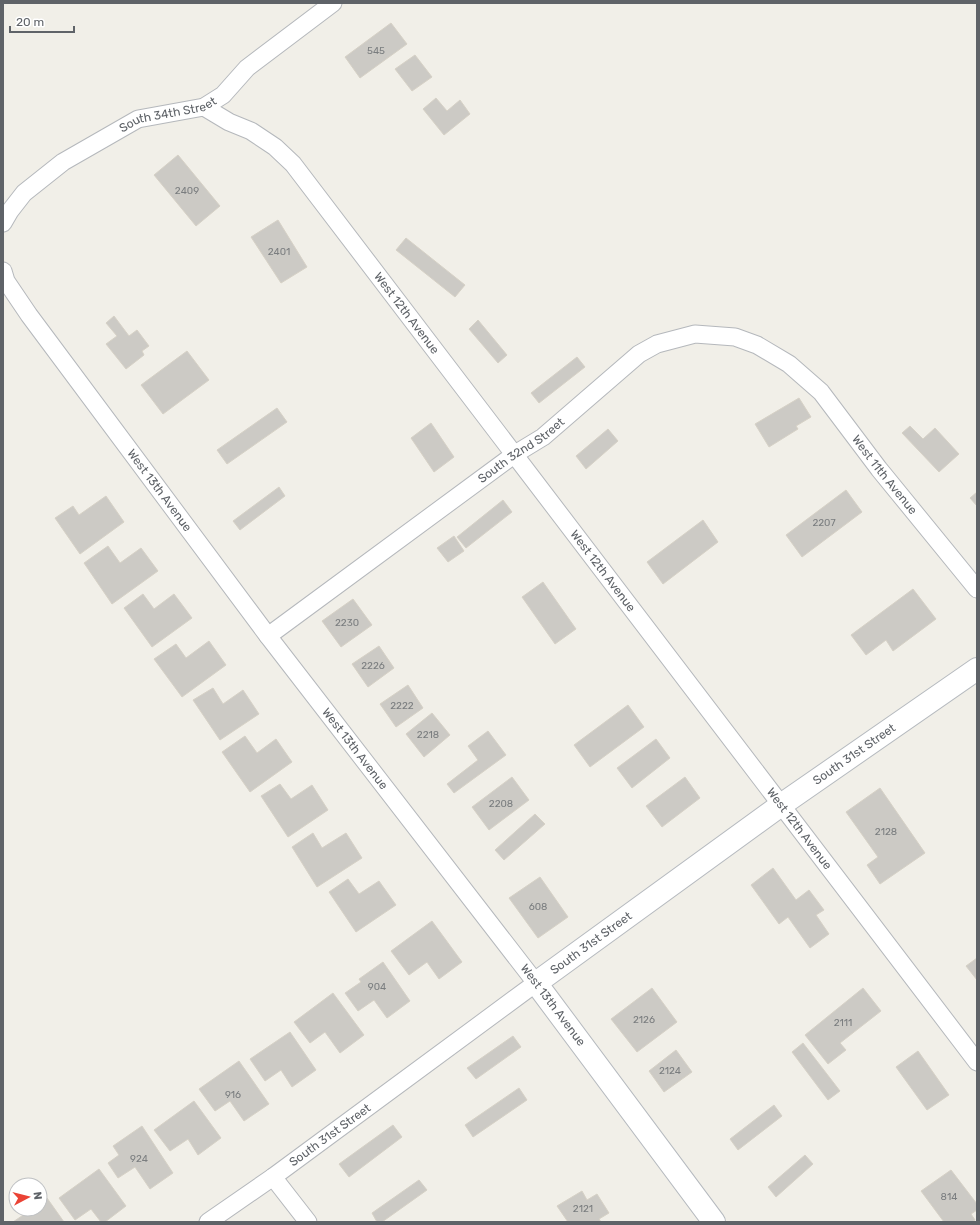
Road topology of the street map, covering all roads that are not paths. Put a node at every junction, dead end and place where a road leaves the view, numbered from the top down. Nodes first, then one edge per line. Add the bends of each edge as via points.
1 (333, 3) edge
2 (204, 107) junction
3 (3, 223) edge
4 (3, 271) edge
5 (789, 364) joint
6 (515, 454) junction
7 (977, 590) edge
8 (268, 636) junction
9 (977, 669) edge
10 (781, 805) junction
11 (536, 983) junction
12 (977, 1062) edge
13 (273, 1177) junction
14 (208, 1222) edge
15 (308, 1222) edge
16 (714, 1222) edge

1 - 2 street, South 34th Street via 247,68 223,95
2 - 3 street, South 34th Street via 138,119 63,162 24,193
2 - 6 street, West 12th Avenue via 275,146 293,164
4 - 8 street, West 13th Avenue via 6,281 29,315
5 - 6 street, South 32nd Street via 758,345 736,337 695,334 657,344 639,354 543,437
5 - 7 street, West 11th Avenue via 821,392 879,469
6 - 8 street, South 32nd Street
6 - 10 street, West 12th Avenue
8 - 11 street, West 13th Avenue
9 - 10 street, South 31st Street
10 - 11 street, South 31st Street
10 - 12 street, West 12th Avenue
11 - 13 street, South 31st Street
11 - 16 street, West 13th Avenue
13 - 14 street, South 31st Street
13 - 15 street

